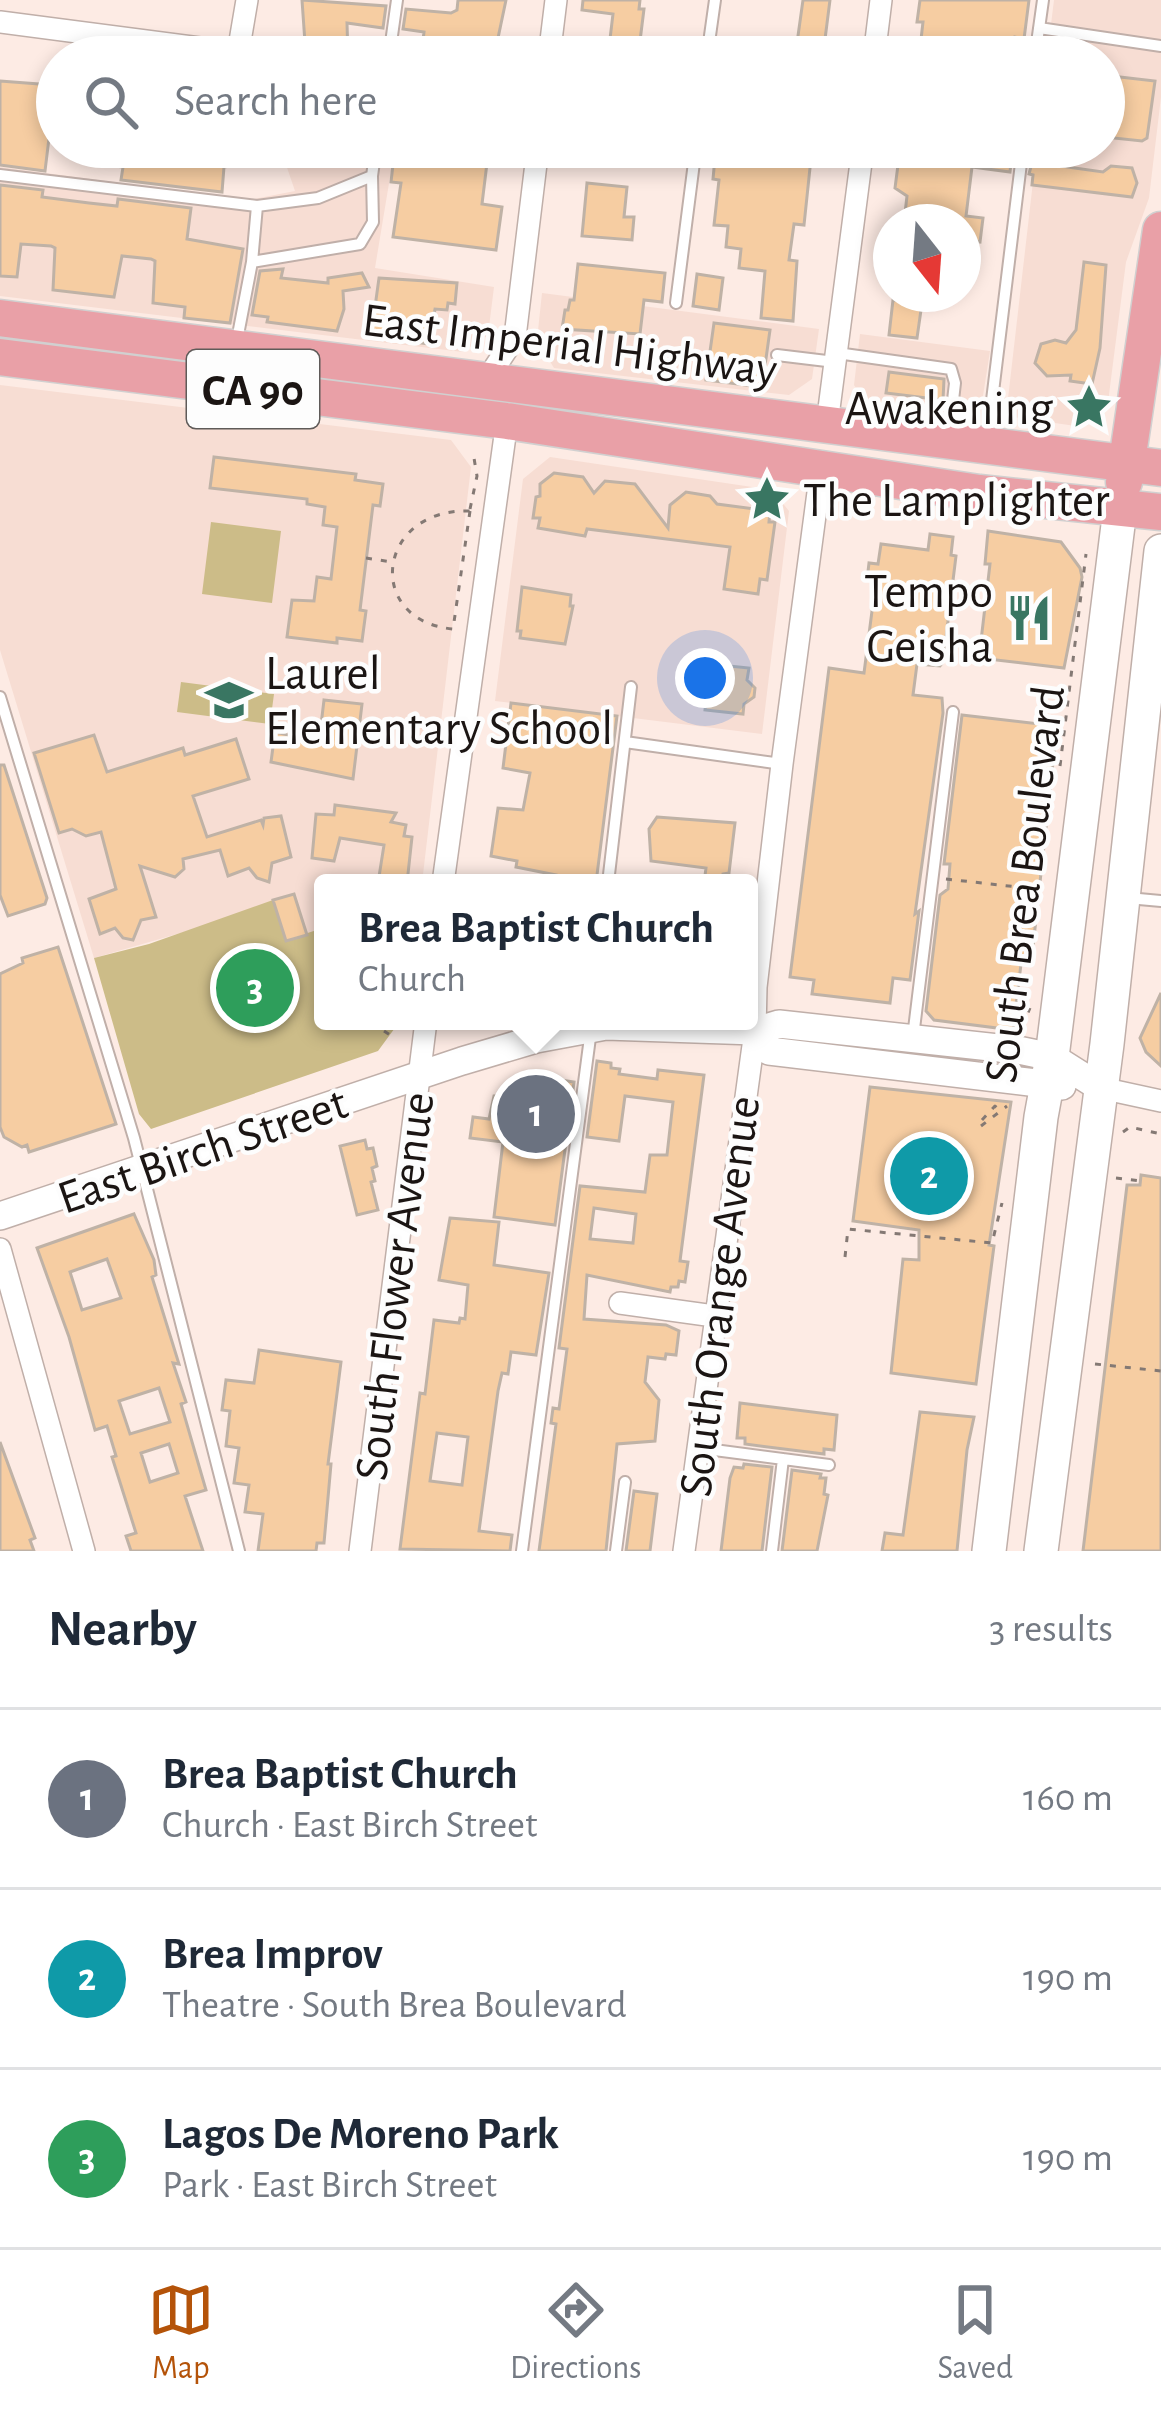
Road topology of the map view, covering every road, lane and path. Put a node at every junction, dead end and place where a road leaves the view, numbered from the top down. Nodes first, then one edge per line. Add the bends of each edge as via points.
1 (247, 0) edge
2 (397, 0) edge
3 (556, 0) edge
4 (715, 0) edge
5 (881, 0) edge
6 (1043, 0) edge
7 (0, 22) edge
8 (1040, 28) junction
9 (107, 36) edge
10 (241, 36) edge
11 (392, 36) edge
12 (552, 36) edge
13 (710, 36) edge
14 (877, 36) edge
15 (1039, 36) edge
16 (1094, 36) edge
17 (1125, 41) edge
18 (1161, 46) edge
19 (373, 168) edge
20 (535, 168) edge
21 (693, 168) edge
22 (860, 168) edge
23 (1020, 168) edge
24 (0, 175) edge
25 (372, 176) junction
26 (257, 206) junction
27 (1161, 230) edge
28 (253, 262) junction
29 (676, 303) dead end
30 (0, 318) edge
31 (515, 337) junction
32 (235, 349) junction
33 (777, 355) dead end
34 (0, 356) edge
35 (836, 358) junction
36 (76, 366) junction
37 (509, 394) junction
38 (827, 424) junction
39 (949, 439) junction
40 (986, 444) junction
41 (472, 452) dead end
42 (1144, 465) edge
43 (821, 470) junction
44 (1120, 509) junction
45 (470, 511) junction
46 (1161, 512) edge
47 (1161, 551) edge
48 (1086, 554) dead end
49 (366, 557) dead end
50 (393, 563) junction
51 (631, 687) dead end
52 (0, 697) edge
53 (953, 712) dead end
54 (625, 742) junction
55 (782, 764) junction
56 (1058, 776) dead end
57 (444, 874) edge
58 (609, 874) edge
59 (932, 877) junction
60 (1045, 890) dead end
61 (1122, 897) junction
62 (1161, 901) edge
63 (758, 970) edge
64 (1030, 1008) dead end
65 (425, 1030) edge
66 (572, 1030) edge
67 (591, 1030) edge
68 (728, 1030) edge
69 (384, 1031) dead end
70 (755, 1031) junction
71 (390, 1035) dead end
72 (913, 1036) junction
73 (1018, 1050) junction
74 (419, 1076) junction
75 (1029, 1082) junction
76 (1101, 1088) junction
77 (1161, 1101) edge
78 (1017, 1119) dead end
79 (983, 1125) dead end
80 (1161, 1134) edge
81 (1112, 1139) dead end
82 (142, 1170) junction
83 (1108, 1178) dead end
84 (1141, 1181) dead end
85 (1003, 1201) dead end
86 (0, 1216) edge
87 (0, 1249) edge
88 (844, 1257) dead end
89 (620, 1303) dead end
90 (714, 1316) junction
91 (1091, 1364) dead end
92 (1161, 1372) edge
93 (699, 1448) junction
94 (784, 1459) junction
95 (829, 1465) dead end
96 (625, 1482) dead end
97 (84, 1551) edge
98 (239, 1551) edge
99 (360, 1551) edge
100 (522, 1551) edge
101 (616, 1551) edge
102 (684, 1551) edge
103 (772, 1551) edge
104 (989, 1551) edge
105 (1041, 1551) edge

1 - 10 street
2 - 11 lane
3 - 12 street
4 - 13 lane
5 - 14 street
6 - 8 lane
7 - 9 street
8 - 15 lane
8 - 16 lane
17 - 18 lane
19 - 25 lane
20 - 31 street
21 - 29 lane
22 - 35 street
23 - 40 lane
24 - 26 lane
25 - 26 lane via 318,198
25 - 28 lane via 373,222 360,244
26 - 28 lane
27 - 42 main road, South Brea Boulevard
28 - 32 lane
30 - 32 main road, East Imperial Highway / CA 90
31 - 37 street
31 - 37 street
32 - 36 main road via 231,362 215,369
32 - 37 main road, East Imperial Highway / CA 90
33 - 35 lane
34 - 36 main road, East Imperial Highway / CA 90
35 - 38 street
35 - 39 lane via 951,369
36 - 37 main road, East Imperial Highway / CA 90
37 - 38 main road, East Imperial Highway / CA 90
37 - 43 main road, East Imperial Highway / CA 90
37 - 57 street
38 - 39 main road, East Imperial Highway / CA 90
39 - 40 main road, East Imperial Highway / CA 90
40 - 42 main road, East Imperial Highway / CA 90
41 - 45 path
42 - 44 main road, South Brea Boulevard
43 - 44 main road, East Imperial Highway / CA 90
43 - 55 street, South Orange Avenue
44 - 46 main road, CA 90
44 - 75 main road, South Brea Boulevard
45 - 50 path via 422,520 401,540
45 - 50 path via 453,629 412,616 393,582
47 - 61 main road, South Brea Boulevard
48 - 56 path
49 - 50 path
51 - 54 lane
52 - 82 lane
53 - 59 lane
54 - 55 lane
54 - 58 lane
55 - 63 street, South Orange Avenue
59 - 60 path
59 - 72 lane
61 - 62 lane
61 - 76 main road, South Brea Boulevard
64 - 73 path
65 - 74 street, South Flower Avenue
66 - 74 street, East Birch Street
67 - 100 lane
68 - 70 street, East Birch Street
69 - 71 path
70 - 72 street, East Birch Street via 779,1024
70 - 75 street, East Birch Street via 769,1051
70 - 90 street, South Orange Avenue
72 - 73 street, East Birch Street
73 - 75 street, East Birch Street
74 - 82 street, East Birch Street
74 - 99 street, South Flower Avenue
75 - 76 street, East Birch Street
75 - 78 path
75 - 79 path
75 - 104 main road, South Brea Boulevard
76 - 77 street
76 - 105 main road, South Brea Boulevard
80 - 81 path via 1130,1127
82 - 86 street, East Birch Street
82 - 98 lane
83 - 84 path
85 - 88 path via 992,1243 848,1229
87 - 97 street
89 - 90 street
90 - 93 street, South Orange Avenue
91 - 92 path
93 - 94 lane
93 - 102 street, South Orange Avenue
94 - 95 lane
94 - 103 lane
96 - 101 lane

